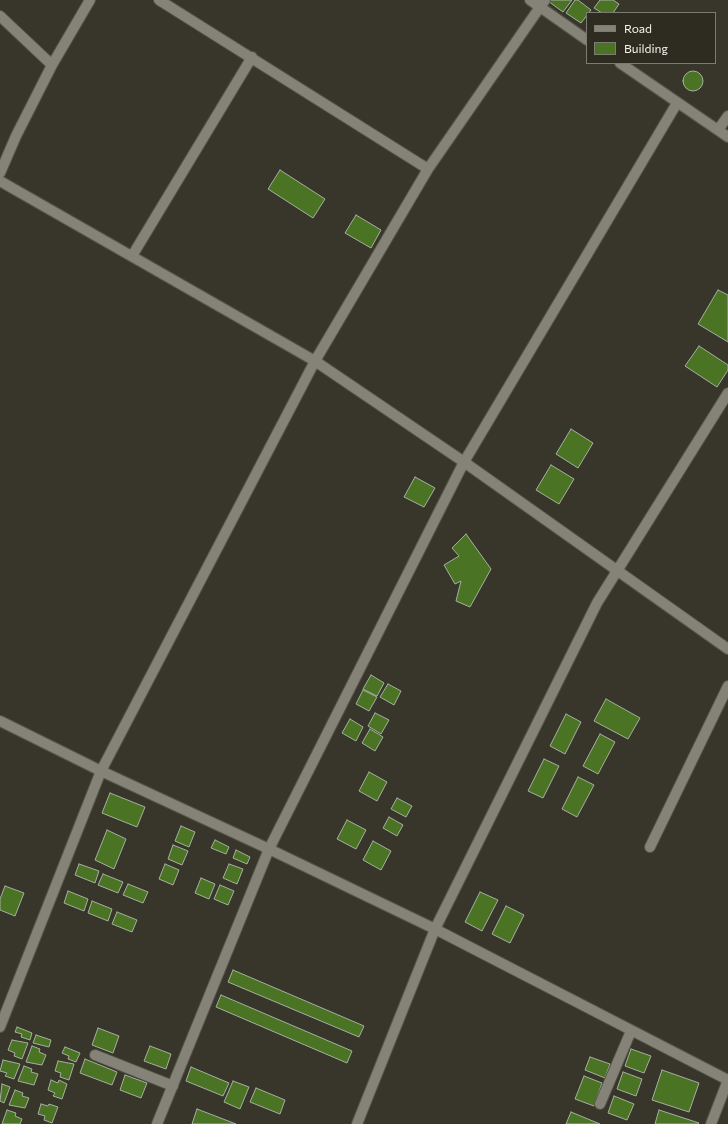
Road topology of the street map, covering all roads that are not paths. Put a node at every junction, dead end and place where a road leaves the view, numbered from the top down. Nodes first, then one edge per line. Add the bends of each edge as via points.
1 (90, 0) edge
2 (159, 0) edge
3 (530, 0) edge
4 (543, 3) edge
5 (0, 16) edge
6 (586, 39) edge
7 (252, 57) junction
8 (621, 64) edge
9 (52, 65) junction
10 (677, 103) junction
11 (728, 116) edge
12 (718, 130) junction
13 (728, 138) edge
14 (428, 169) junction
15 (0, 173) edge
16 (0, 181) edge
17 (132, 256) junction
18 (315, 361) junction
19 (728, 393) edge
20 (464, 462) junction
21 (617, 571) junction
22 (728, 649) edge
23 (728, 686) edge
24 (0, 722) edge
25 (101, 771) junction
26 (650, 847) dead end
27 (269, 849) junction
28 (435, 929) junction
29 (0, 1027) edge
30 (631, 1031) junction
31 (95, 1055) dead end
32 (728, 1080) edge
33 (173, 1086) junction
34 (600, 1104) dead end
35 (157, 1124) edge
36 (357, 1124) edge
37 (711, 1124) edge

1 - 9 street
2 - 7 street
3 - 4 street
4 - 6 street
4 - 14 street
5 - 9 street
7 - 14 street
7 - 17 street
8 - 10 street
9 - 15 street
10 - 12 street
10 - 20 street
11 - 12 street
12 - 13 street
14 - 18 street
16 - 17 street
17 - 18 street
18 - 20 street
18 - 25 street
19 - 21 street
20 - 21 street
20 - 27 street
21 - 22 street
21 - 28 street via 597,603
23 - 26 street
24 - 25 street
25 - 27 street
25 - 29 street
27 - 28 street
27 - 33 street
28 - 30 street
28 - 36 street
30 - 32 street
30 - 34 street
31 - 33 street
32 - 37 street
33 - 35 street

